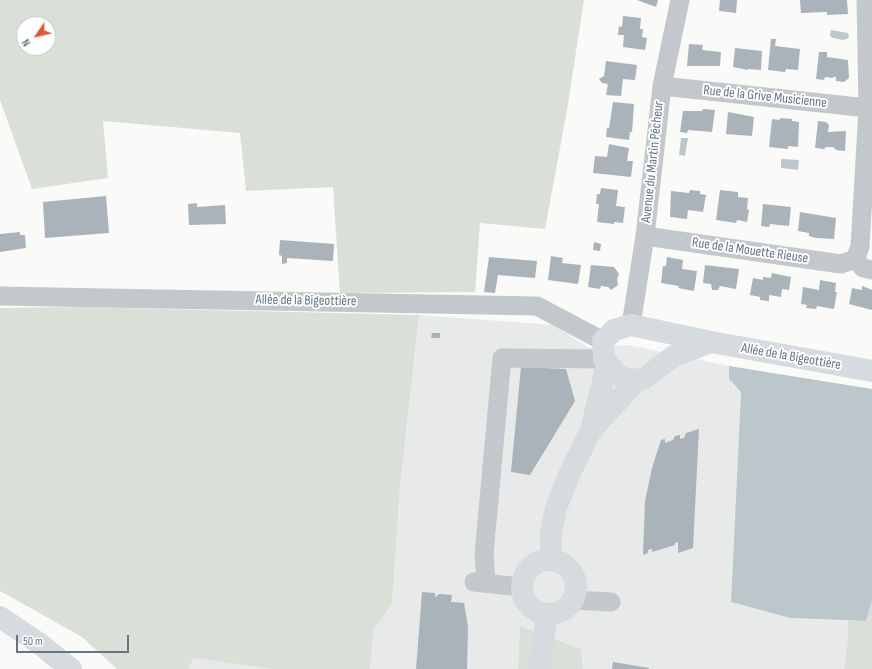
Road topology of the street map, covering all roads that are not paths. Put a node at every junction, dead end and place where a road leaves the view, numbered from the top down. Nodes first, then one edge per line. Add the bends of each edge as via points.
1 (680, 0) edge
2 (866, 0) edge
3 (662, 86) junction
4 (868, 108) junction
5 (646, 236) junction
6 (855, 259) junction
7 (872, 270) edge
8 (0, 296) edge
9 (631, 325) junction
10 (711, 342) junction
11 (604, 355) junction
12 (872, 371) edge
13 (637, 380) junction
14 (591, 430) junction
15 (550, 560) junction
16 (522, 587) junction
17 (573, 600) junction
18 (611, 602) dead end
19 (547, 614) junction
20 (0, 617) edge
21 (71, 669) edge
22 (538, 669) edge

1 - 3 street, Avenue du Martin Pêcheur
2 - 4 street
3 - 4 street, Rue de la Grive Musicienne
3 - 5 street, Avenue du Martin Pêcheur
4 - 6 street via 860,247
5 - 6 street, Rue de la Mouette Rieuse via 841,264
5 - 9 street, Avenue du Martin Pêcheur
6 - 7 street via 863,268
8 - 11 street, Allée de la Bigeottière via 537,306
9 - 10 main road, Allée de la Bigeottière
9 - 11 main road via 614,330
10 - 12 main road, Allée de la Bigeottière
10 - 13 main road via 674,356 645,378
11 - 13 main road via 616,373 624,378
11 - 14 main road
11 - 16 street via 502,358 480,582
13 - 14 main road
14 - 15 main road via 556,508 551,532
15 - 16 main road via 534,564 523,578
15 - 17 main road via 563,564 572,574 576,582
16 - 19 main road via 529,605
17 - 18 street
17 - 19 main road via 562,610
19 - 22 main road
20 - 21 main road

